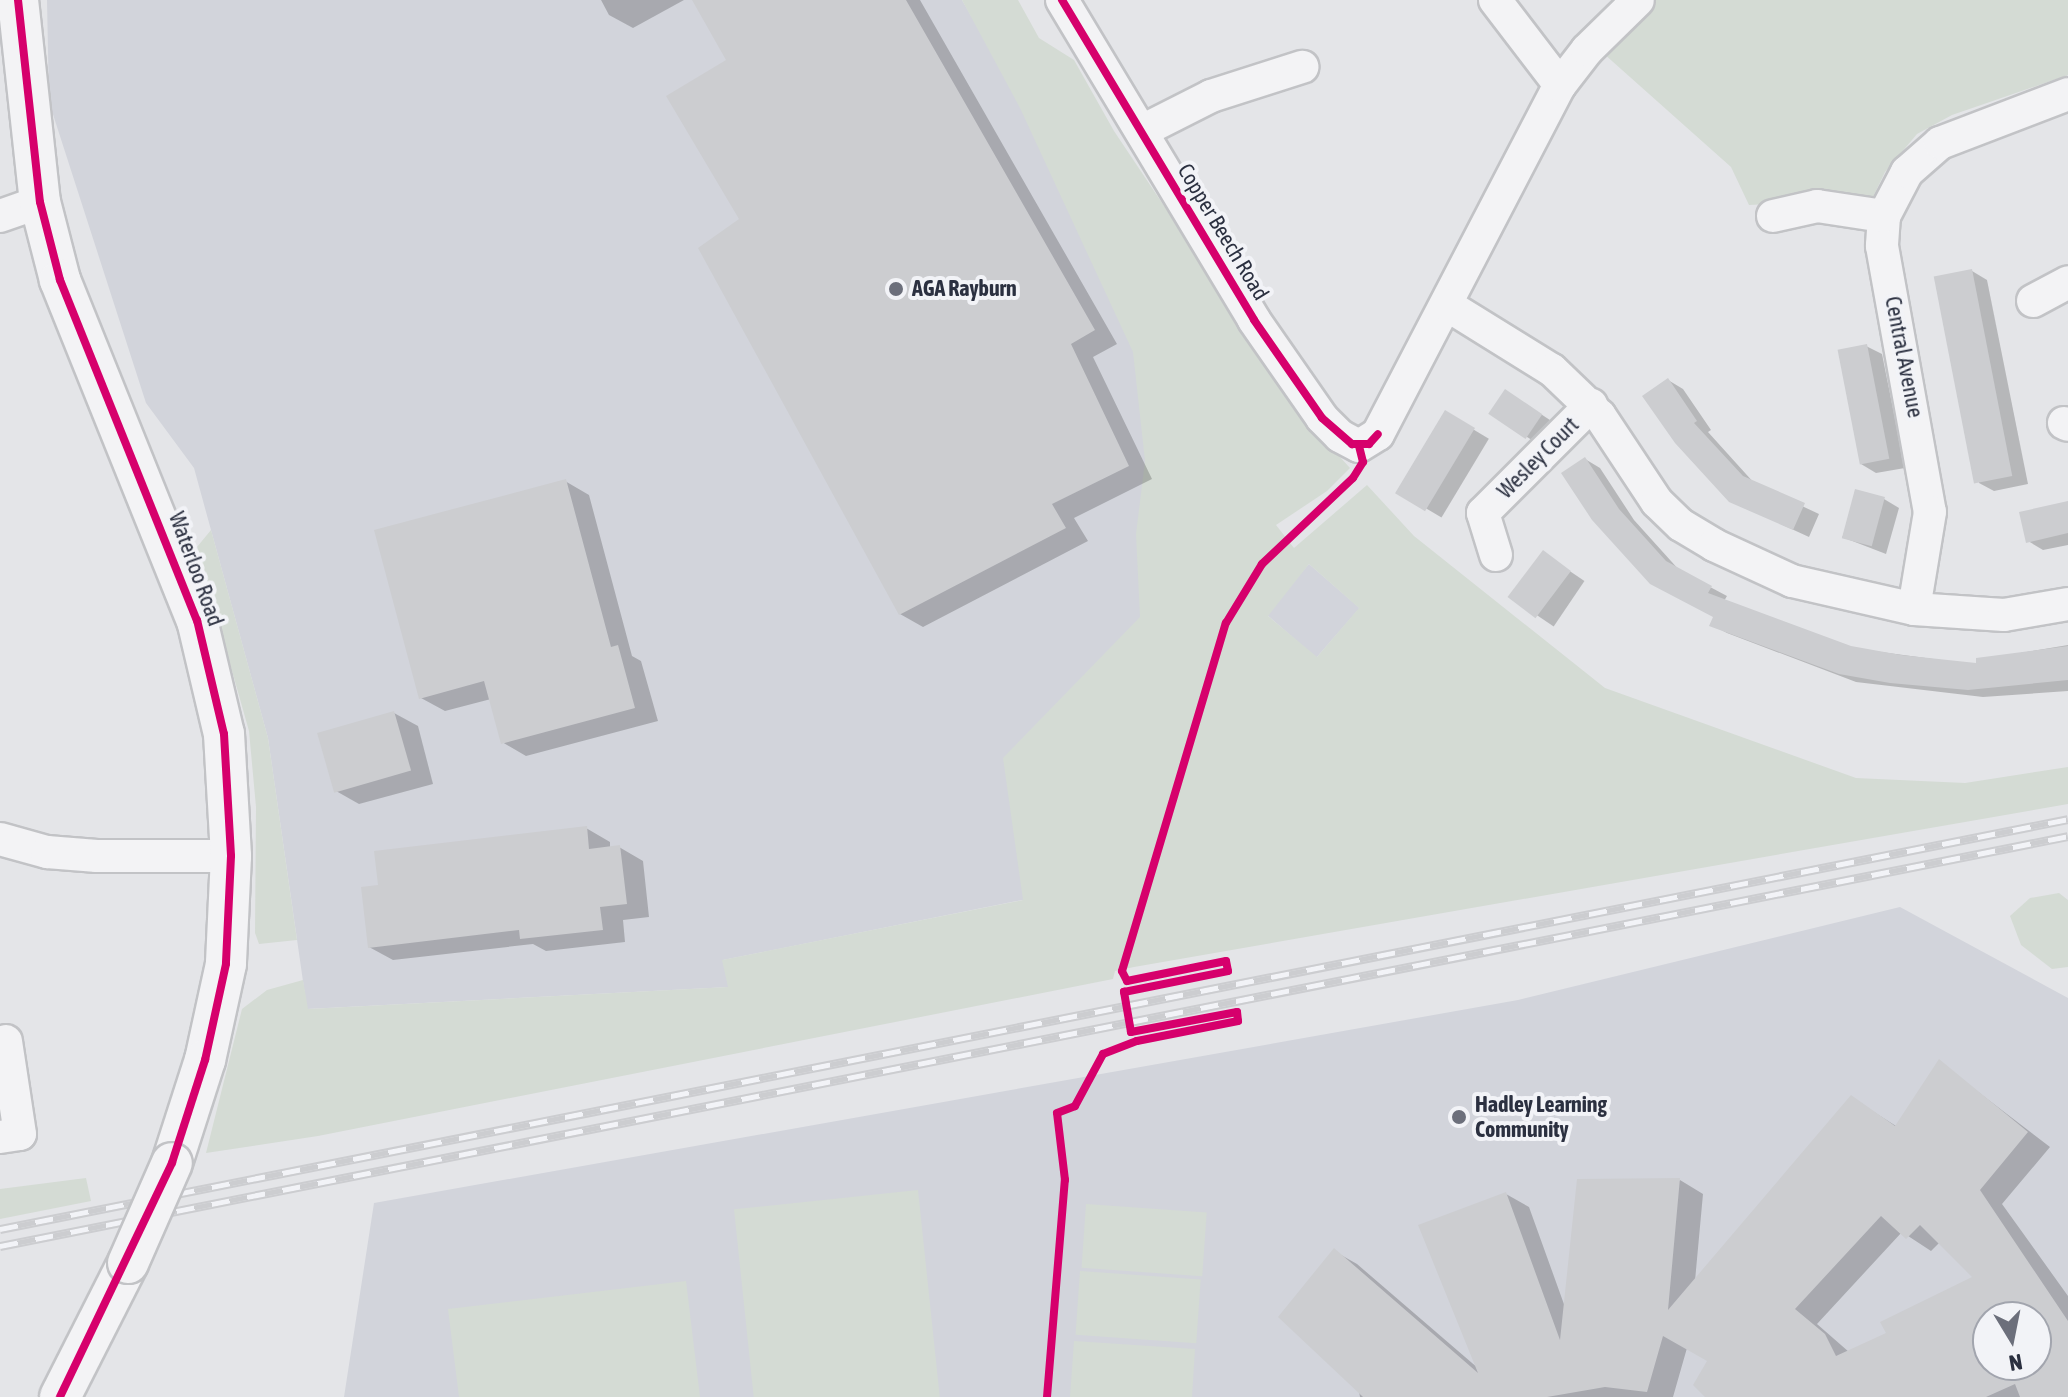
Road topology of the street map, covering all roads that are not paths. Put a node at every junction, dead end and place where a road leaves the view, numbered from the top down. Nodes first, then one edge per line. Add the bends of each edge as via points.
1 (18, 0) edge
2 (1062, 0) edge
3 (1495, 0) edge
4 (1638, 0) edge
5 (1302, 67) dead end
6 (1560, 85) junction
7 (2068, 94) edge
8 (1142, 131) junction
9 (40, 202) junction
10 (0, 216) edge
11 (1773, 216) dead end
12 (1884, 216) junction
13 (2068, 282) edge
14 (2033, 301) dead end
15 (1447, 305) junction
16 (1591, 405) junction
17 (1496, 555) dead end
18 (2068, 604) edge
19 (1914, 609) junction
20 (0, 839) edge
21 (231, 856) junction
22 (5, 1061) edge
23 (0, 1137) edge
24 (60, 1397) edge

1 - 9 street, Waterloo Road
2 - 8 street, Copper Beech Road
3 - 6 street
4 - 6 street, Copper Beech Road
5 - 8 street via 1211,96
6 - 15 street, Copper Beech Road
7 - 12 street via 1940,143 1907,172
8 - 15 street, Copper Beech Road via 1254,320 1322,418 1352,444 1369,444 1378,434
9 - 10 street
9 - 21 street, Waterloo Road via 60,280 197,620 224,734
11 - 12 street via 1817,206
12 - 19 street, Central Avenue via 1882,246 1930,512
13 - 14 street
15 - 16 street via 1552,370
16 - 17 street, Wesley Court via 1483,513
16 - 19 street via 1657,502 1681,525 1792,581
18 - 19 street via 2004,615
20 - 21 street via 47,852 97,856
21 - 24 street, Waterloo Road, bridge via 226,964 205,1060 172,1163
22 - 23 street via 20,1134

